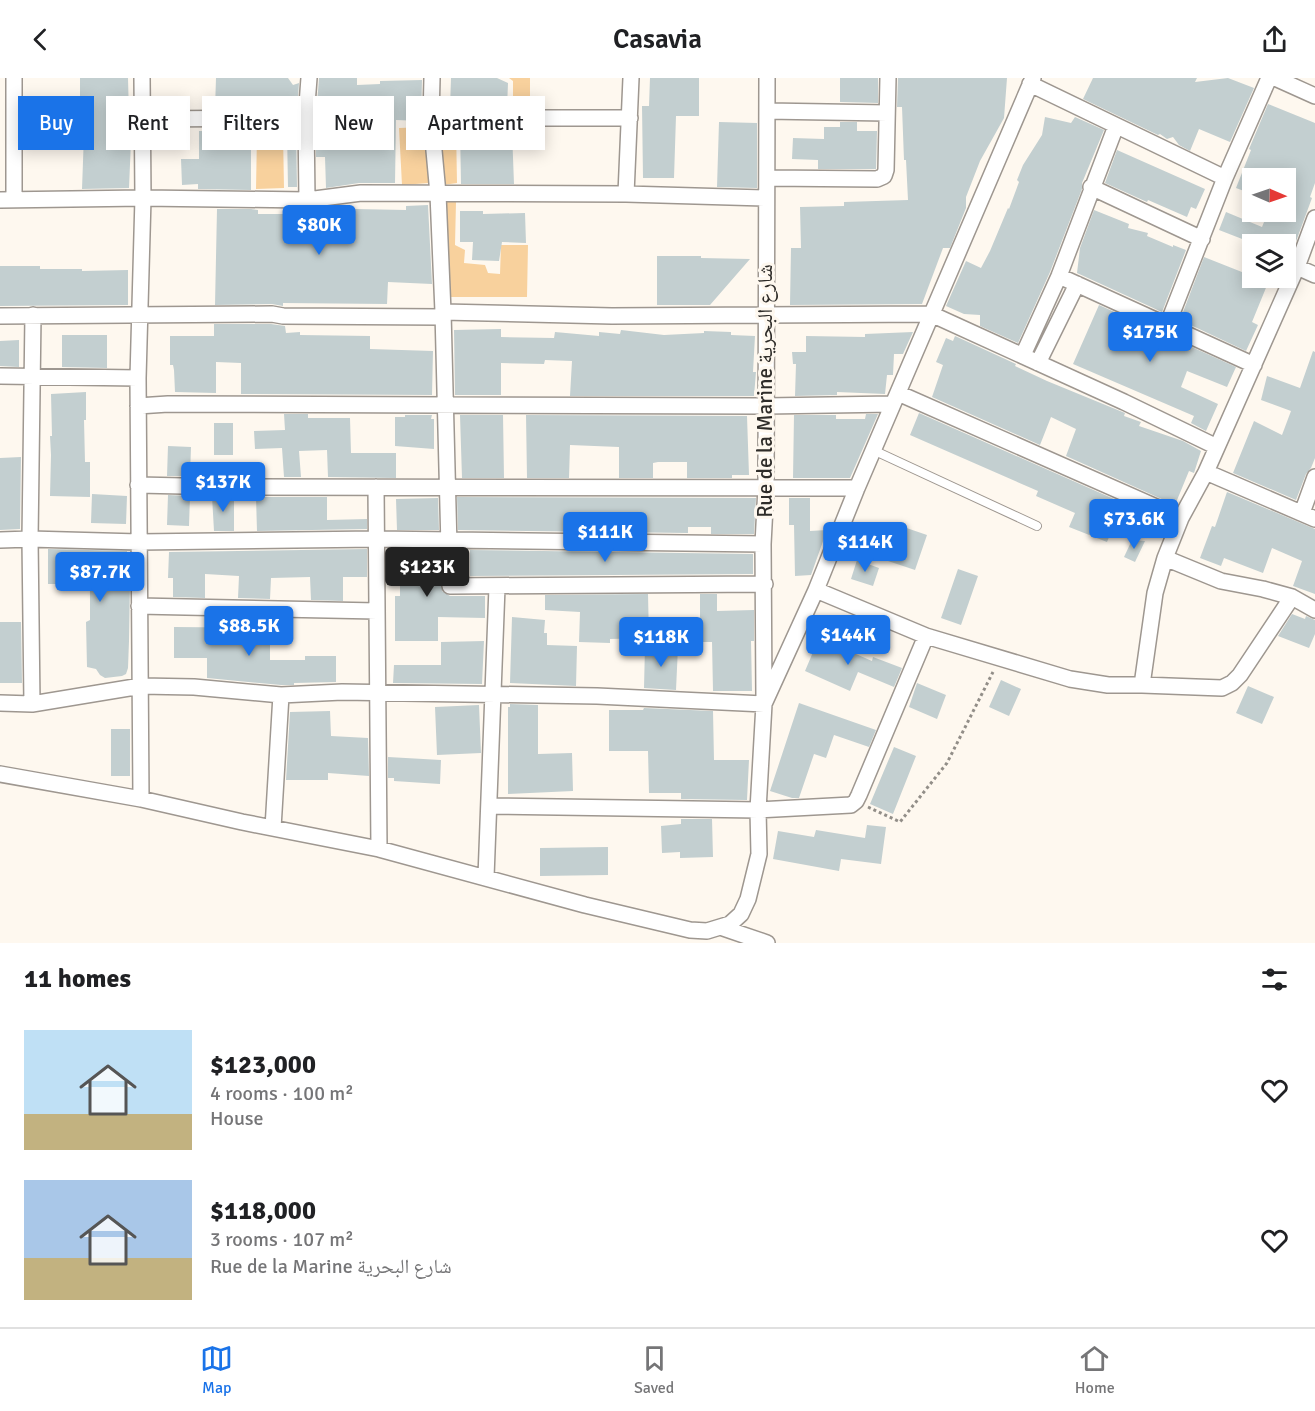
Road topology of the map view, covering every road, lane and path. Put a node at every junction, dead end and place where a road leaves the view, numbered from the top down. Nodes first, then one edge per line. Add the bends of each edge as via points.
1 (14, 78) edge
2 (142, 78) edge
3 (309, 78) edge
4 (432, 78) edge
5 (632, 78) edge
6 (767, 78) edge
7 (888, 78) edge
8 (1269, 78) edge
9 (1275, 78) edge
10 (1031, 81) edge
11 (142, 96) edge
12 (432, 96) edge
13 (1315, 96) edge
14 (767, 111) junction
15 (887, 113) junction
16 (306, 118) junction
17 (545, 118) edge
18 (630, 118) junction
19 (190, 119) edge
20 (1116, 126) junction
21 (142, 150) edge
22 (434, 150) edge
23 (767, 178) junction
24 (1225, 178) junction
25 (1091, 187) junction
26 (438, 194) junction
27 (627, 194) junction
28 (143, 198) junction
29 (766, 198) junction
30 (7, 200) edge
31 (307, 200) junction
32 (1315, 218) edge
33 (1202, 239) junction
34 (1297, 267) junction
35 (1315, 275) edge
36 (1059, 276) junction
37 (1077, 284) junction
38 (443, 312) junction
39 (931, 314) junction
40 (33, 315) junction
41 (141, 315) junction
42 (0, 316) edge
43 (766, 316) junction
44 (1167, 326) junction
45 (1023, 355) junction
46 (1038, 363) junction
47 (1254, 365) junction
48 (0, 376) edge
49 (31, 376) junction
50 (138, 378) junction
51 (896, 398) junction
52 (138, 406) junction
53 (446, 406) junction
54 (766, 406) junction
55 (1216, 447) junction
56 (873, 450) junction
57 (1206, 472) junction
58 (1315, 477) edge
59 (138, 485) junction
60 (765, 486) junction
61 (376, 487) junction
62 (447, 487) junction
63 (857, 488) junction
64 (1309, 516) edge
65 (1181, 518) junction
66 (1037, 526) dead end
67 (30, 539) junction
68 (376, 539) junction
69 (0, 540) edge
70 (450, 540) junction
71 (139, 542) junction
72 (764, 544) junction
73 (1165, 558) junction
74 (765, 584) junction
75 (497, 587) junction
76 (816, 590) junction
77 (1292, 597) junction
78 (139, 606) junction
79 (1315, 610) edge
80 (377, 611) junction
81 (926, 636) junction
82 (1000, 659) junction
83 (1142, 685) junction
84 (141, 686) junction
85 (379, 694) junction
86 (494, 694) junction
87 (280, 695) junction
88 (0, 703) edge
89 (33, 704) junction
90 (764, 704) junction
91 (0, 774) edge
92 (141, 799) junction
93 (856, 801) junction
94 (490, 806) junction
95 (758, 810) junction
96 (273, 828) junction
97 (379, 849) junction
98 (486, 877) junction
99 (723, 928) junction
100 (767, 943) edge

1 - 30 street
2 - 11 street
3 - 16 street
4 - 12 street
5 - 18 street
6 - 14 street, Rue de la Marine شارع البحرية
7 - 15 street
8 - 24 street
9 - 13 street
10 - 20 street
10 - 39 street
14 - 15 street
14 - 23 street, Rue de la Marine شارع البحرية
15 - 23 street via 884,176
16 - 19 street
16 - 31 street
17 - 18 street
18 - 27 street
20 - 24 street
20 - 25 street
21 - 28 street
22 - 26 street
23 - 29 street, Rue de la Marine شارع البحرية
24 - 33 street
25 - 33 street
25 - 36 street
26 - 27 street
26 - 31 street via 361,193
26 - 38 street
27 - 29 street
28 - 30 street
28 - 31 street
28 - 41 street
29 - 43 street, Rue de la Marine شارع البحرية
32 - 34 street
33 - 44 street
34 - 35 street
34 - 47 street
36 - 37 street
36 - 45 street
37 - 44 street
37 - 46 street
38 - 41 street via 441,318
38 - 43 street
38 - 53 street
39 - 43 street
39 - 45 street
39 - 51 street
40 - 41 street
40 - 42 street
40 - 49 street
41 - 50 street
43 - 54 street, Rue de la Marine شارع البحرية
44 - 47 street
45 - 46 street
46 - 55 street
47 - 55 street
48 - 49 street
49 - 50 street
49 - 67 street
50 - 52 street
51 - 54 street
51 - 56 street
51 - 65 street
52 - 53 street
52 - 59 street
53 - 54 street
53 - 62 street
54 - 60 street, Rue de la Marine شارع البحرية
55 - 57 street
56 - 63 street
56 - 66 lane
57 - 64 street
57 - 65 street
58 - 64 street
59 - 61 street
59 - 71 street
60 - 62 street
60 - 63 street
60 - 72 street, Rue de la Marine شارع البحرية
61 - 62 street
61 - 68 street
62 - 70 street
63 - 76 street
65 - 73 street
67 - 69 street
67 - 71 street
67 - 89 street
68 - 70 street
68 - 71 street
68 - 80 street
70 - 72 street
70 - 75 street via 450,586
71 - 78 street
72 - 74 street, Rue de la Marine شارع البحرية
73 - 77 street via 1221,581
73 - 83 street via 1155,593
74 - 75 street
74 - 90 street, Rue de la Marine شارع البحرية
75 - 86 street
76 - 81 street
76 - 90 street
77 - 79 street
77 - 83 street via 1232,683 1221,688
78 - 80 street
78 - 84 street
80 - 85 street
81 - 82 street
81 - 93 street
82 - 83 street via 1070,679
82 - 93 path via 947,763 900,822
84 - 87 street
84 - 89 street
84 - 92 street
85 - 86 street
85 - 87 street
85 - 97 street
86 - 90 street
86 - 94 street
87 - 96 street
88 - 89 street
90 - 95 street, Rue de la Marine شارع البحرية
91 - 92 street
92 - 96 street
93 - 95 street via 846,806
94 - 95 street
94 - 98 street
95 - 99 street, Rue de la Marine شارع البحرية via 759,854 748,899 741,914
96 - 97 street
97 - 98 street
98 - 99 street via 690,930
99 - 100 street

